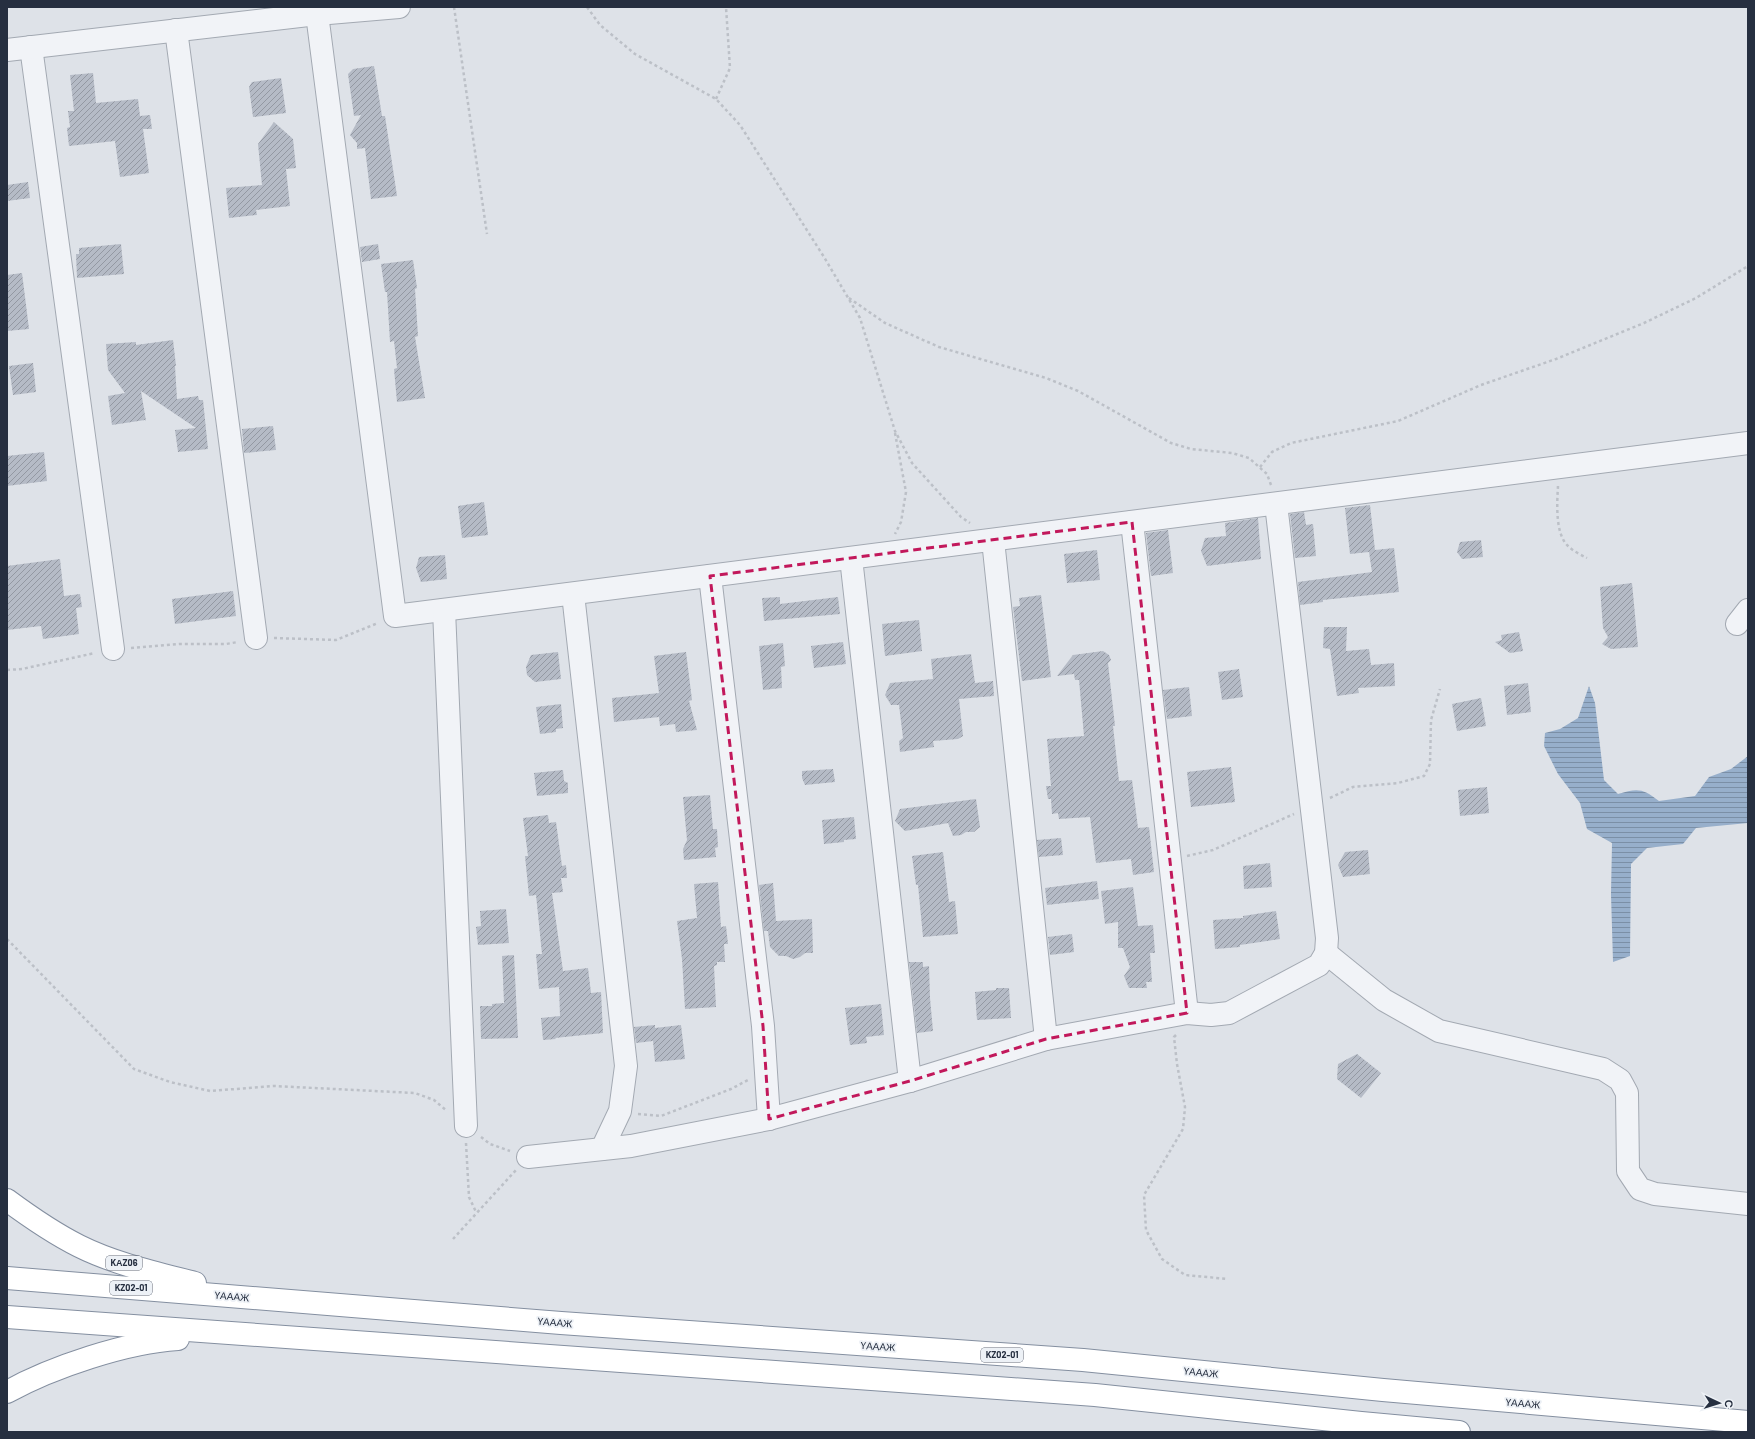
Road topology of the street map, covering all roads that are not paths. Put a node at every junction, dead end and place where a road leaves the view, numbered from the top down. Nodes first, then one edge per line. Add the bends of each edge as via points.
1 (399, 7) edge
2 (317, 14) junction
3 (176, 30) junction
4 (31, 47) junction
5 (7, 50) edge
6 (1748, 443) edge
7 (1276, 504) junction
8 (1132, 522) junction
9 (993, 540) junction
10 (851, 558) junction
11 (710, 576) junction
12 (573, 594) junction
13 (444, 610) junction
14 (256, 638) road end
15 (113, 649) road end
16 (1326, 953) junction
17 (1188, 1013) junction
18 (1046, 1039) junction
19 (910, 1081) junction
20 (769, 1119) junction
21 (466, 1126) road end
22 (602, 1149) junction
23 (528, 1158) road end
24 (7, 1200) edge
25 (1748, 1204) edge
26 (7, 1278) edge
27 (255, 1297) junction
28 (7, 1317) edge
29 (243, 1335) junction
30 (7, 1392) edge
31 (1748, 1422) edge
32 (1459, 1432) edge

1 - 2 street
2 - 3 street
2 - 13 street via 395,616
3 - 4 street
3 - 14 street
4 - 5 street
4 - 15 street
6 - 7 street
7 - 8 street
7 - 16 street via 1327,938
8 - 9 street
8 - 17 street
9 - 10 street
9 - 18 street
10 - 11 street
10 - 19 street
11 - 12 street
11 - 20 street via 762,1026
12 - 13 street
12 - 22 street via 626,1066 620,1111
13 - 21 street
16 - 17 street via 1319,965 1229,1013
16 - 25 street via 1384,1000 1439,1031 1603,1069 1620,1080 1627,1093 1628,1171 1640,1189 1655,1194
17 - 18 street
18 - 19 street
19 - 20 street
20 - 22 street via 631,1146
22 - 23 street
24 - 27 highway, KАZ06 via 37,1222 80,1246 116,1261
26 - 27 highway, ҮАААЖ / KZ02-01
27 - 31 highway, ҮАААЖ / KZ02-01 via 577,1324 1083,1360
28 - 29 highway
29 - 30 highway via 168,1339 131,1347 55,1369
29 - 32 highway via 1095,1395

